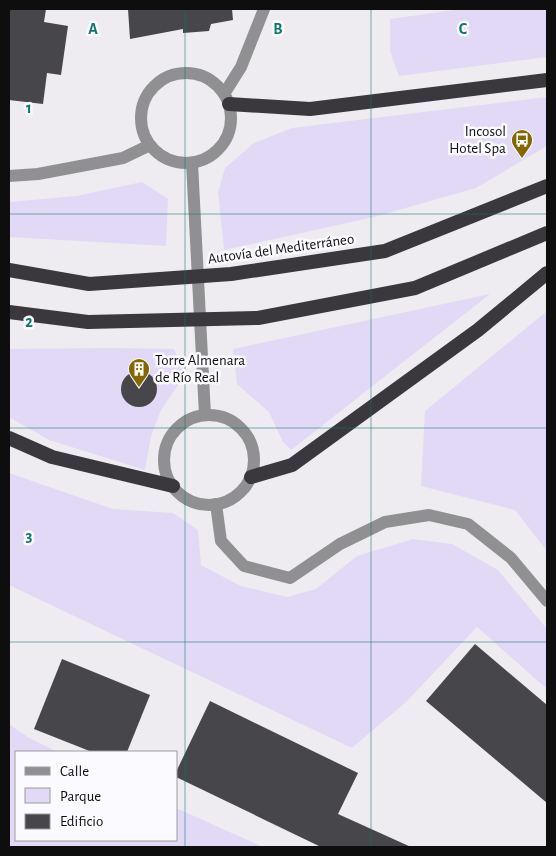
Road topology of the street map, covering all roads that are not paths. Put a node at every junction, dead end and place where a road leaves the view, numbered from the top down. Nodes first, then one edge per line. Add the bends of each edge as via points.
1 (264, 9) edge
2 (547, 80) edge
3 (226, 99) junction
4 (150, 145) junction
5 (192, 162) junction
6 (9, 176) edge
7 (547, 186) edge
8 (547, 233) edge
9 (9, 270) edge
10 (547, 273) edge
11 (9, 312) edge
12 (205, 415) junction
13 (9, 438) edge
14 (251, 477) junction
15 (173, 486) junction
16 (216, 504) junction
17 (547, 601) edge

1 - 3 street
2 - 3 highway via 310,110
3 - 4 street via 214,83 188,73 160,82 150,92 141,118 143,132
3 - 5 street via 231,117 230,130 224,142 211,156
4 - 5 street via 169,160
4 - 6 street via 123,158 38,174
5 - 12 street
7 - 9 highway, Autovía del Mediterráneo via 385,251 366,254 231,274 90,284
8 - 11 highway via 415,288 258,318 88,322
10 - 14 highway via 478,330 292,465
12 - 14 street via 220,416 234,422 245,433 252,447
12 - 15 street via 192,418 171,435 164,461
13 - 15 highway via 52,457
14 - 16 street via 243,490 230,500
15 - 16 street via 192,501
16 - 17 street via 221,541 244,566 290,578 340,544 385,522 429,515 468,524 511,558

